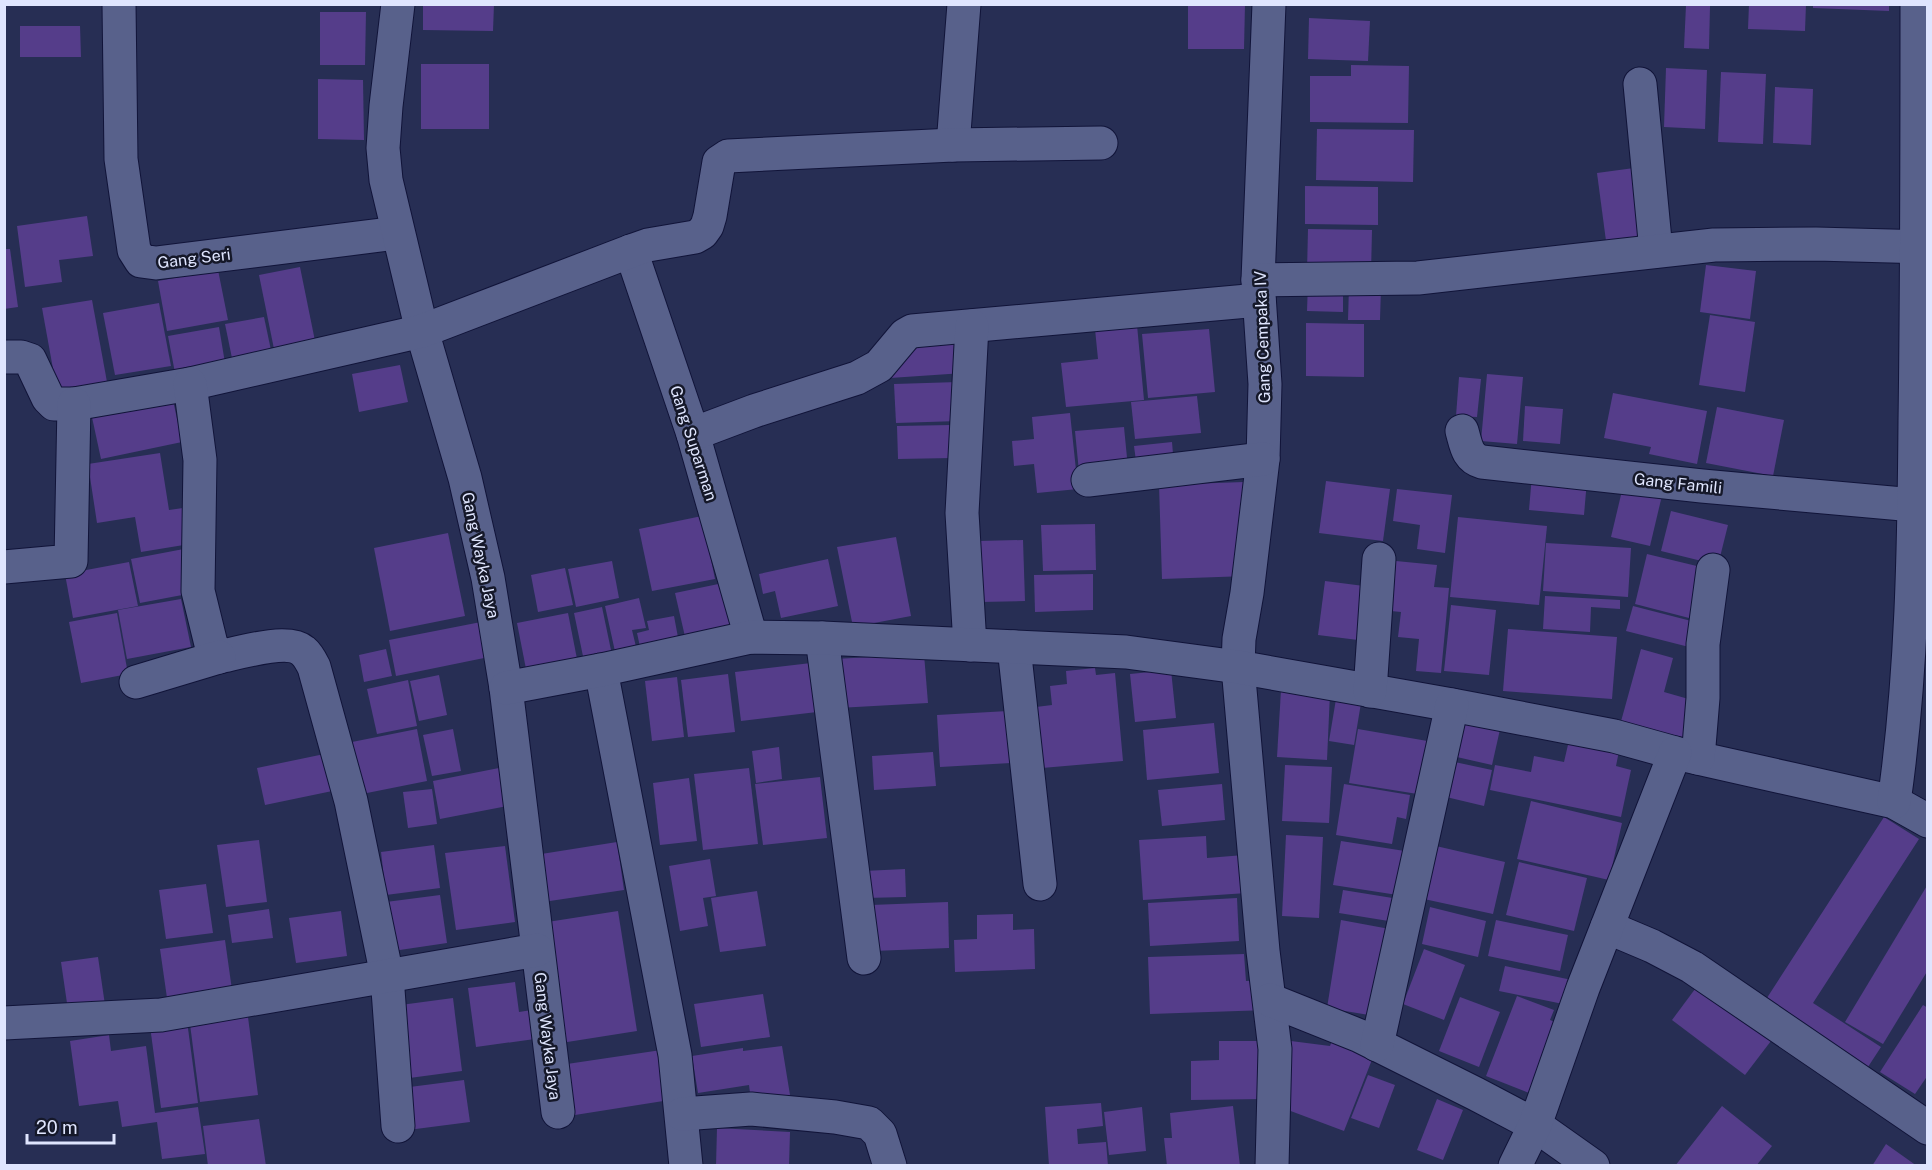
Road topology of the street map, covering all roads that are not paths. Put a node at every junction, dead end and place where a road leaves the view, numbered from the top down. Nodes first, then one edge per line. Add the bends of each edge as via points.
1 (119, 4) edge
2 (398, 4) edge
3 (964, 4) edge
4 (1269, 4) edge
5 (1917, 4) edge
6 (1640, 84) dead end
7 (1101, 143) dead end
8 (953, 145) junction
9 (397, 233) junction
10 (1923, 246) edge
11 (631, 251) junction
12 (1656, 251) junction
13 (1259, 290) junction
14 (972, 326) junction
15 (422, 331) junction
16 (4, 357) edge
17 (190, 384) junction
18 (74, 404) junction
19 (1462, 431) dead end
20 (693, 434) junction
21 (1263, 459) junction
22 (1088, 480) dead end
23 (1914, 505) junction
24 (1379, 559) dead end
25 (1920, 563) edge
26 (4, 567) edge
27 (1713, 570) dead end
28 (751, 637) junction
29 (822, 638) junction
30 (970, 645) junction
31 (1014, 647) junction
32 (219, 657) junction
33 (1238, 667) junction
34 (601, 670) junction
35 (136, 682) dead end
36 (506, 688) junction
37 (1370, 691) junction
38 (1452, 705) junction
39 (1687, 755) junction
40 (1894, 802) junction
41 (1928, 820) edge
42 (1040, 884) dead end
43 (1607, 927) junction
44 (537, 951) junction
45 (864, 958) dead end
46 (387, 976) junction
47 (1270, 1000) junction
48 (4, 1023) edge
49 (1377, 1045) junction
50 (558, 1112) dead end
51 (682, 1114) junction
52 (1535, 1125) junction
53 (398, 1126) dead end
54 (1928, 1128) edge
55 (686, 1166) edge
56 (890, 1166) edge
57 (1272, 1166) edge
58 (1515, 1166) edge
59 (1593, 1166) edge

1 - 9 street, Gang Seri via 121,159 134,250 141,261 156,263
2 - 9 street, Gang Wayka Jaya via 383,148
3 - 8 street
4 - 13 street, Gang Cempaka IV
5 - 10 street
6 - 12 street
7 - 8 street
8 - 11 street via 724,157 719,162 708,226 702,233
9 - 15 street, Gang Wayka Jaya
10 - 12 street via 1714,245
10 - 23 street
11 - 15 street
11 - 20 street, Gang Suparman
12 - 13 street via 1418,278
13 - 14 street
13 - 21 street, Gang Cempaka IV via 1265,384
14 - 20 street via 912,331 879,366 857,378
14 - 30 street via 962,513
15 - 17 street
15 - 36 street, Gang Wayka Jaya via 465,478 488,578
16 - 18 street via 30,360 51,402
17 - 18 street
17 - 32 street via 200,460 198,591 211,644
18 - 26 street via 71,561
19 - 23 street, Gang Famili via 1471,457 1482,462
20 - 28 street, Gang Suparman
21 - 22 street
21 - 33 street, Gang Cempaka IV
23 - 25 street
24 - 37 street
25 - 40 street
27 - 39 street via 1704,644 1703,698
28 - 29 street
28 - 34 street
29 - 30 street
29 - 45 street
30 - 31 street
31 - 33 street via 1126,652
31 - 42 street
32 - 35 street
32 - 46 street via 284,645 297,646 308,655 351,801
33 - 37 street
33 - 47 street, Gang Cempaka IV
34 - 36 street
34 - 51 street via 675,1055
36 - 44 street, Gang Wayka Jaya
37 - 38 street
38 - 39 street via 1614,736
38 - 49 street
39 - 40 street
39 - 43 street
40 - 41 street
43 - 52 street
43 - 54 street via 1692,967
44 - 46 street
44 - 50 street, Gang Wayka Jaya
46 - 48 street via 161,1015
46 - 53 street
47 - 49 street
47 - 57 street, Gang Cempaka IV via 1275,1049
49 - 52 street
51 - 55 street
51 - 56 street via 751,1109 869,1123 880,1134
52 - 58 street
52 - 59 street

